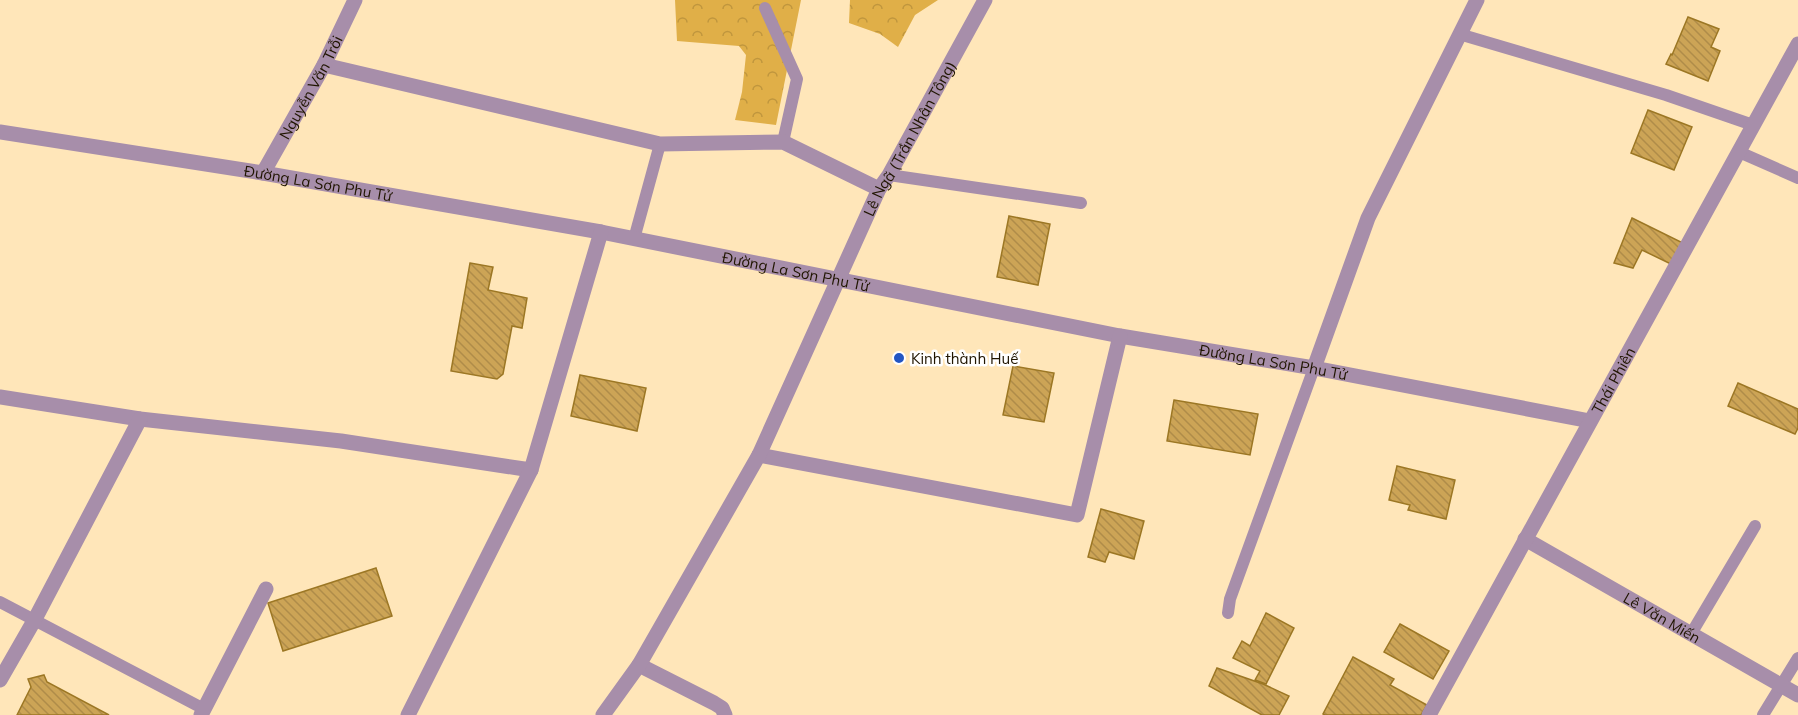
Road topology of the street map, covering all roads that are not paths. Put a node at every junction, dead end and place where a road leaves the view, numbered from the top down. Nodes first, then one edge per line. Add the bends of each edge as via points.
1 (355, 0) edge
2 (985, 0) edge
3 (1477, 0) edge
4 (765, 8) dead end
5 (1459, 34) junction
6 (1798, 44) edge
7 (324, 65) junction
8 (1753, 125) junction
9 (0, 132) edge
10 (783, 142) junction
11 (660, 144) junction
12 (1738, 152) junction
13 (263, 173) junction
14 (890, 175) junction
15 (1798, 178) edge
16 (879, 189) junction
17 (1080, 203) dead end
18 (601, 232) junction
19 (634, 239) junction
20 (837, 280) junction
21 (1120, 336) junction
22 (1314, 368) junction
23 (0, 396) edge
24 (140, 418) junction
25 (1590, 421) junction
26 (759, 455) junction
27 (531, 470) junction
28 (1755, 526) dead end
29 (1525, 540) junction
30 (266, 590) dead end
31 (0, 602) edge
32 (1228, 613) dead end
33 (34, 619) junction
34 (1691, 634) junction
35 (1798, 658) edge
36 (639, 665) junction
37 (0, 680) edge
38 (1781, 686) junction
39 (1798, 695) edge
40 (203, 712) edge
41 (408, 715) edge
42 (603, 715) edge
43 (725, 715) edge
44 (1429, 715) edge
45 (1763, 715) edge

1 - 7 street, Nguyễn Văn Trỗi
2 - 14 street, Lê Ngã (Trần Nhân Tông)
3 - 5 street
4 - 10 lane via 797,79
5 - 8 lane
5 - 22 street via 1368,218
6 - 8 street, Thái Phiên
7 - 11 street
7 - 13 street, Nguyễn Văn Trỗi
8 - 12 street, Thái Phiên
9 - 13 street, Đường La Sơn Phu Tử
10 - 11 street
10 - 16 street
11 - 19 lane
12 - 15 lane
12 - 25 street, Thái Phiên
13 - 18 street, Đường La Sơn Phu Tử
14 - 16 street, Lê Ngã (Trần Nhân Tông)
14 - 17 lane
16 - 20 street, Lê Ngã (Trần Nhân Tông)
18 - 19 street, Đường La Sơn Phu Tử
18 - 27 street
19 - 20 street, Đường La Sơn Phu Tử
20 - 21 street, Đường La Sơn Phu Tử
20 - 26 street, Lê Ngã (Trần Nhân Tông)
21 - 22 street, Đường La Sơn Phu Tử
21 - 26 street via 1077,515
22 - 25 street, Đường La Sơn Phu Tử
22 - 32 lane
23 - 24 street
24 - 27 street via 341,441
24 - 33 street
25 - 29 street, Thái Phiên
26 - 36 street, Lê Ngã (Trần Nhân Tông)
27 - 41 street
28 - 34 lane
29 - 34 street, Lê Văn Miến
29 - 44 street, Thái Phiên
30 - 40 street
31 - 33 lane
33 - 37 street
33 - 40 lane
34 - 38 street, Lê Văn Miến
35 - 38 lane
36 - 42 street, Lê Ngã (Trần Nhân Tông)
36 - 43 street via 714,703
38 - 39 street, Lê Văn Miến
38 - 45 lane

